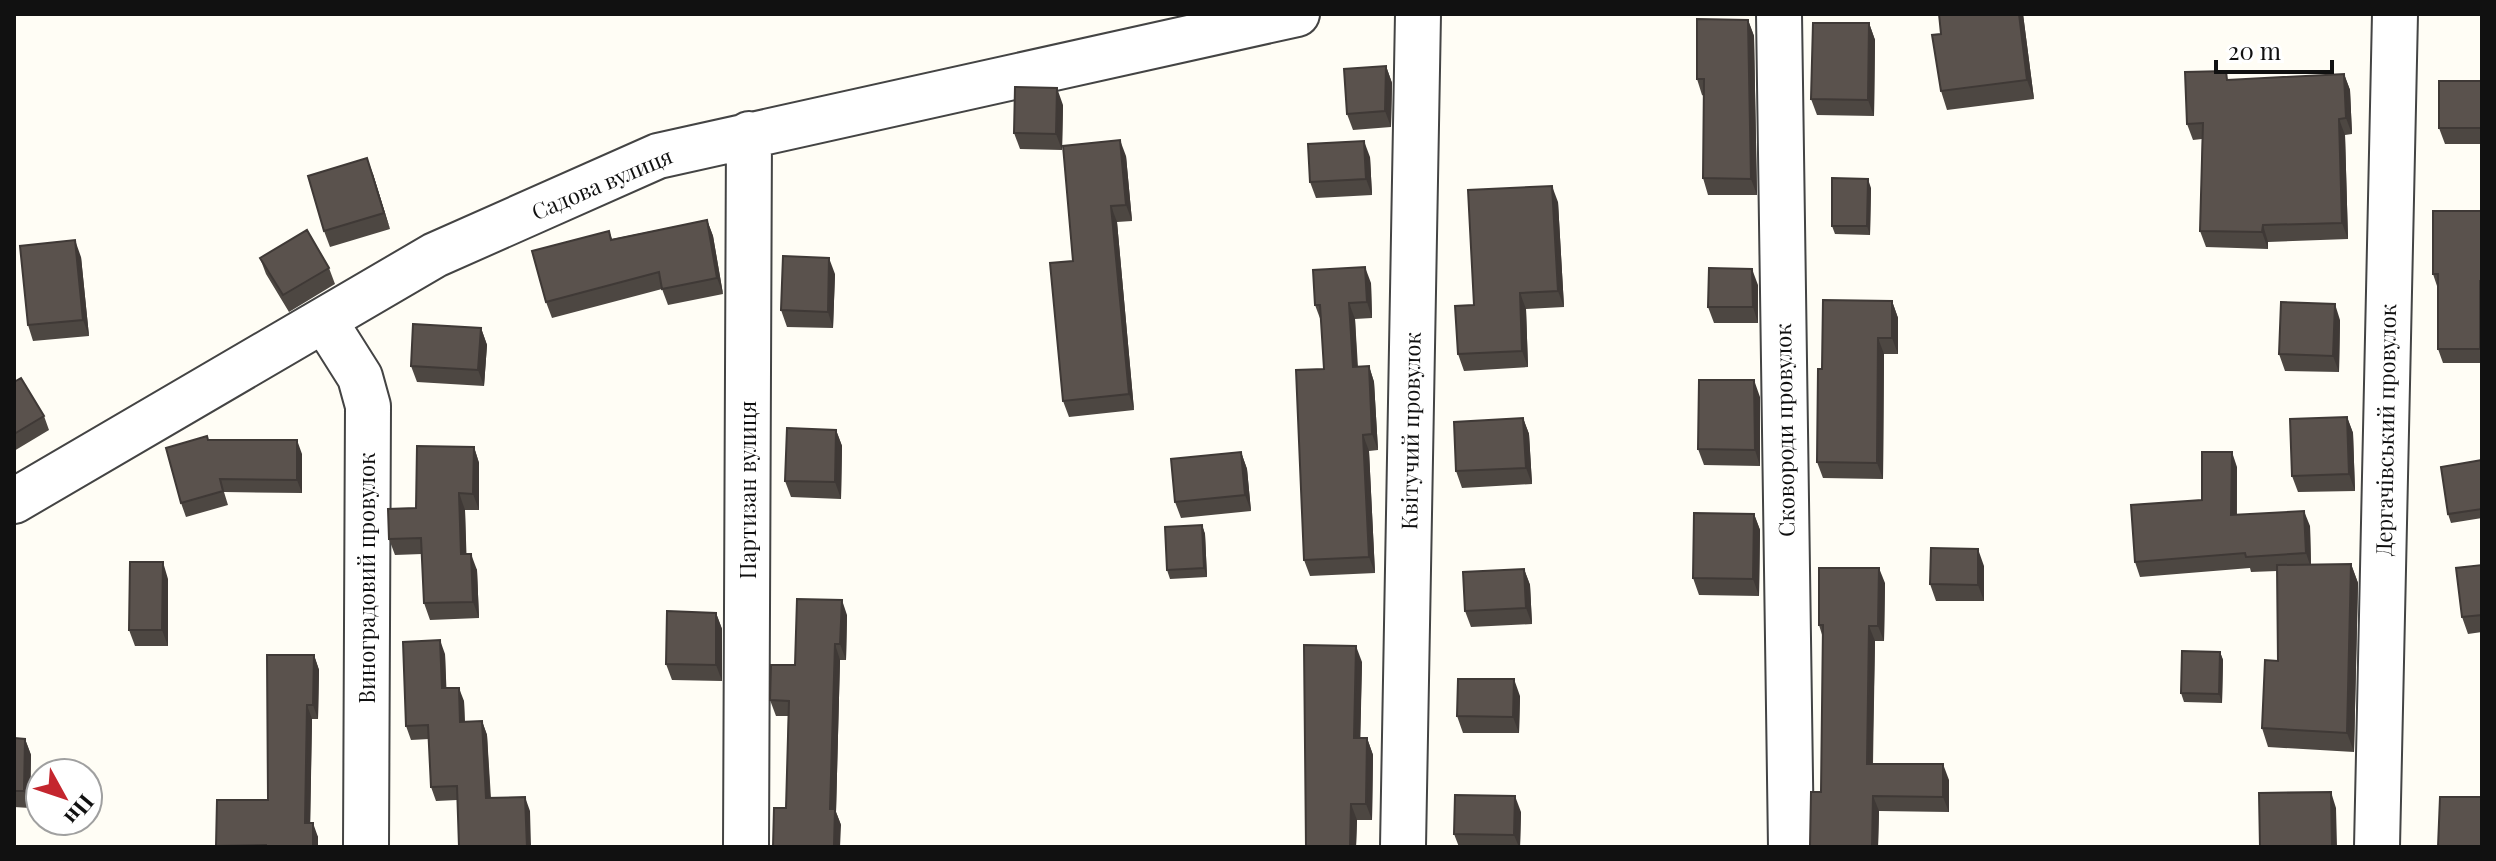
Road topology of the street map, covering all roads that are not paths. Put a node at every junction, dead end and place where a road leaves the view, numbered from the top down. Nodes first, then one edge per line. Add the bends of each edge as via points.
1 (1297, 14) edge
2 (1418, 14) edge
3 (1779, 14) edge
4 (2395, 14) edge
5 (749, 134) junction
6 (324, 320) junction
7 (14, 501) edge
8 (366, 847) edge
9 (746, 847) edge
10 (1403, 847) edge
11 (1791, 847) edge
12 (2377, 847) edge

1 - 5 street, Садова вулиця
2 - 10 street, Квітучий провулок
3 - 11 street, Сковороди провулок
4 - 12 street, Дергачівський провулок
5 - 6 street, Садова вулиця via 658,156 435,255
5 - 9 street, Партизан вулиця
6 - 7 street, Садова вулиця
6 - 8 street, Виноградовий провулок via 360,377 368,406

